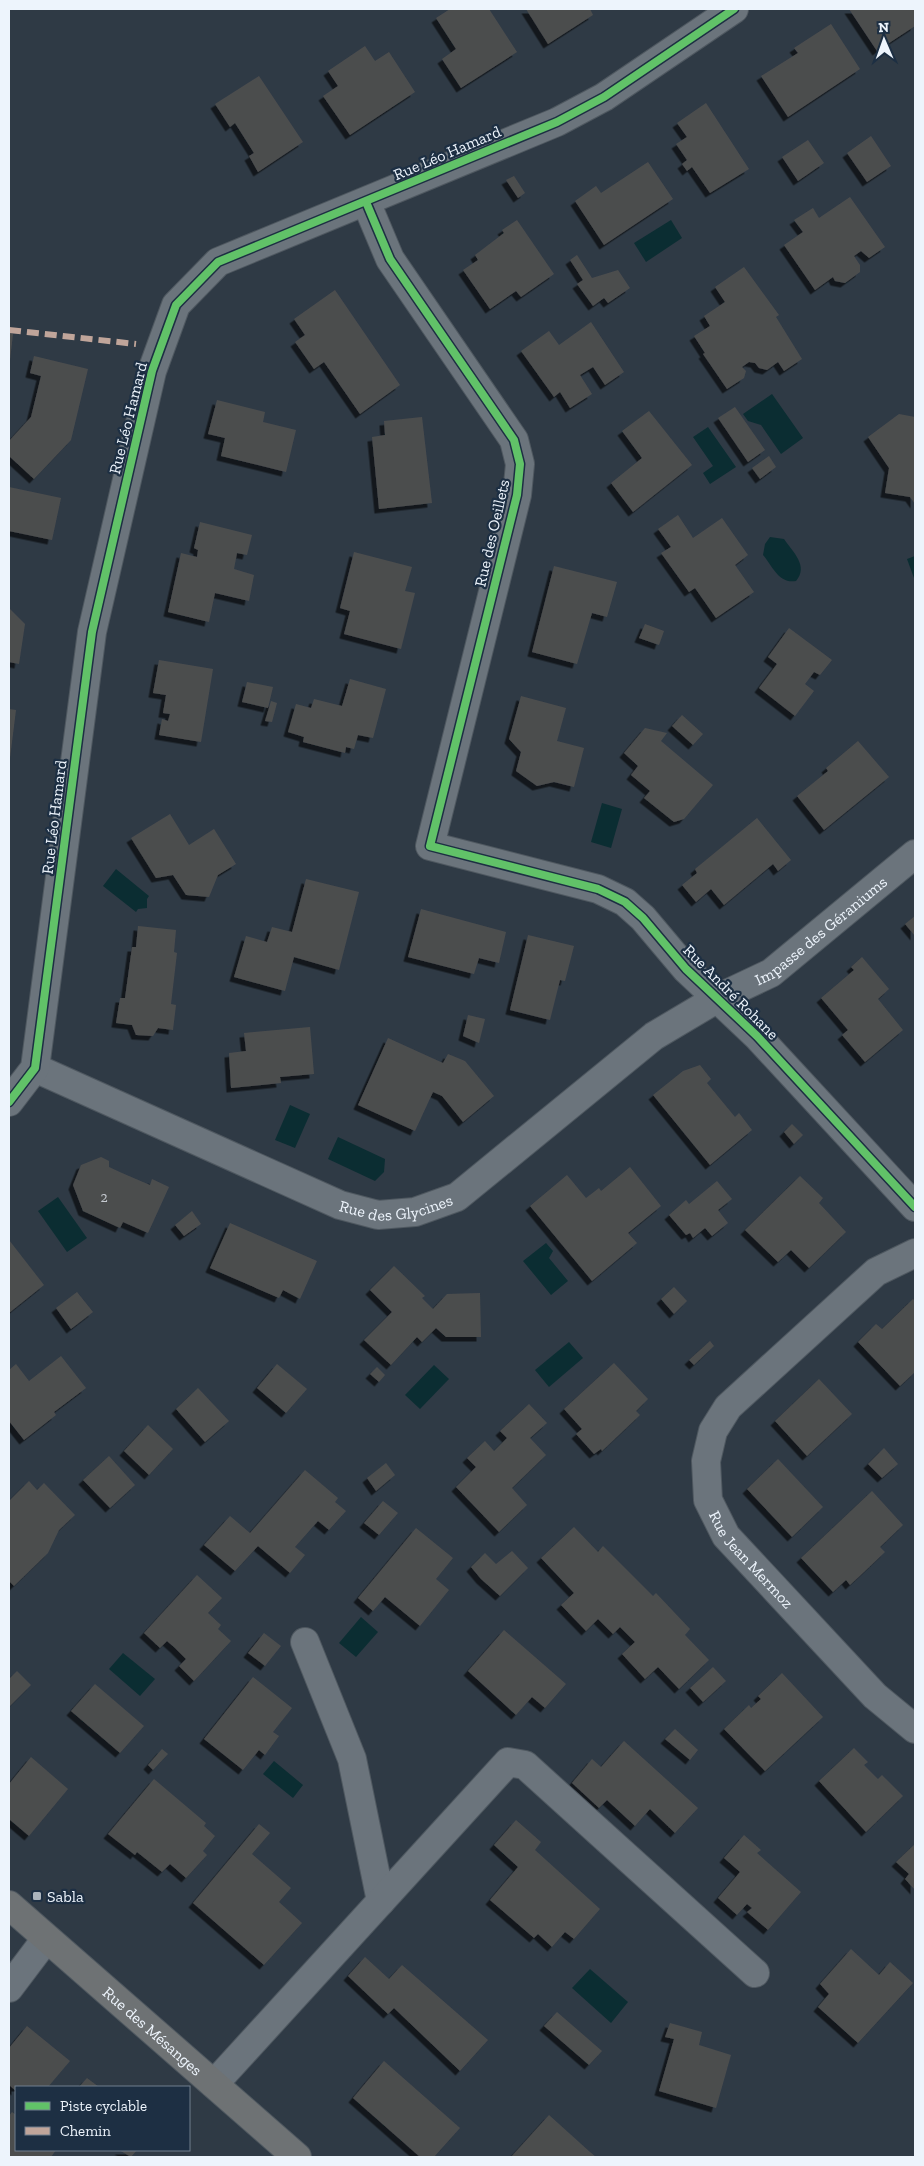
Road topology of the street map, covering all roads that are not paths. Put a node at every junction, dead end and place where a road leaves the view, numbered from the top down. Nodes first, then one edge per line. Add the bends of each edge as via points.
1 (734, 9) edge
2 (366, 202) junction
3 (430, 846) joint
4 (915, 854) edge
5 (718, 998) junction
6 (35, 1068) junction
7 (9, 1102) edge
8 (915, 1207) edge
9 (915, 1253) edge
10 (305, 1642) dead end
11 (915, 1729) edge
12 (381, 1900) junction
13 (9, 1905) edge
14 (46, 1938) junction
15 (755, 1973) dead end
16 (9, 1988) edge
17 (214, 2084) junction
18 (297, 2157) edge

1 - 2 street, Rue Léo Hamard via 604,97 558,122
2 - 3 street, Rue des Oeillets via 390,259 514,440 520,464 517,495
2 - 6 street, Rue Léo Hamard via 218,262 176,305 152,371 92,632
3 - 5 street, Rue André Rohane via 598,889 625,902 644,918 686,970
4 - 5 street, Impasse des Géraniums via 771,973
5 - 6 street, Rue des Glycines via 654,1036 457,1197 415,1212 378,1215 340,1205
5 - 8 street, Rue André Rohane
6 - 7 street, Rue Léo Hamard
9 - 11 street, Rue Jean Mermoz via 876,1272 728,1407 713,1431 706,1461 708,1500 726,1536 874,1696
10 - 12 street via 352,1759
12 - 15 street via 508,1762 525,1765
12 - 17 street
13 - 14 main road, Rue des Mésanges
14 - 16 street
14 - 17 main road, Rue des Mésanges
17 - 18 main road, Rue des Mésanges

